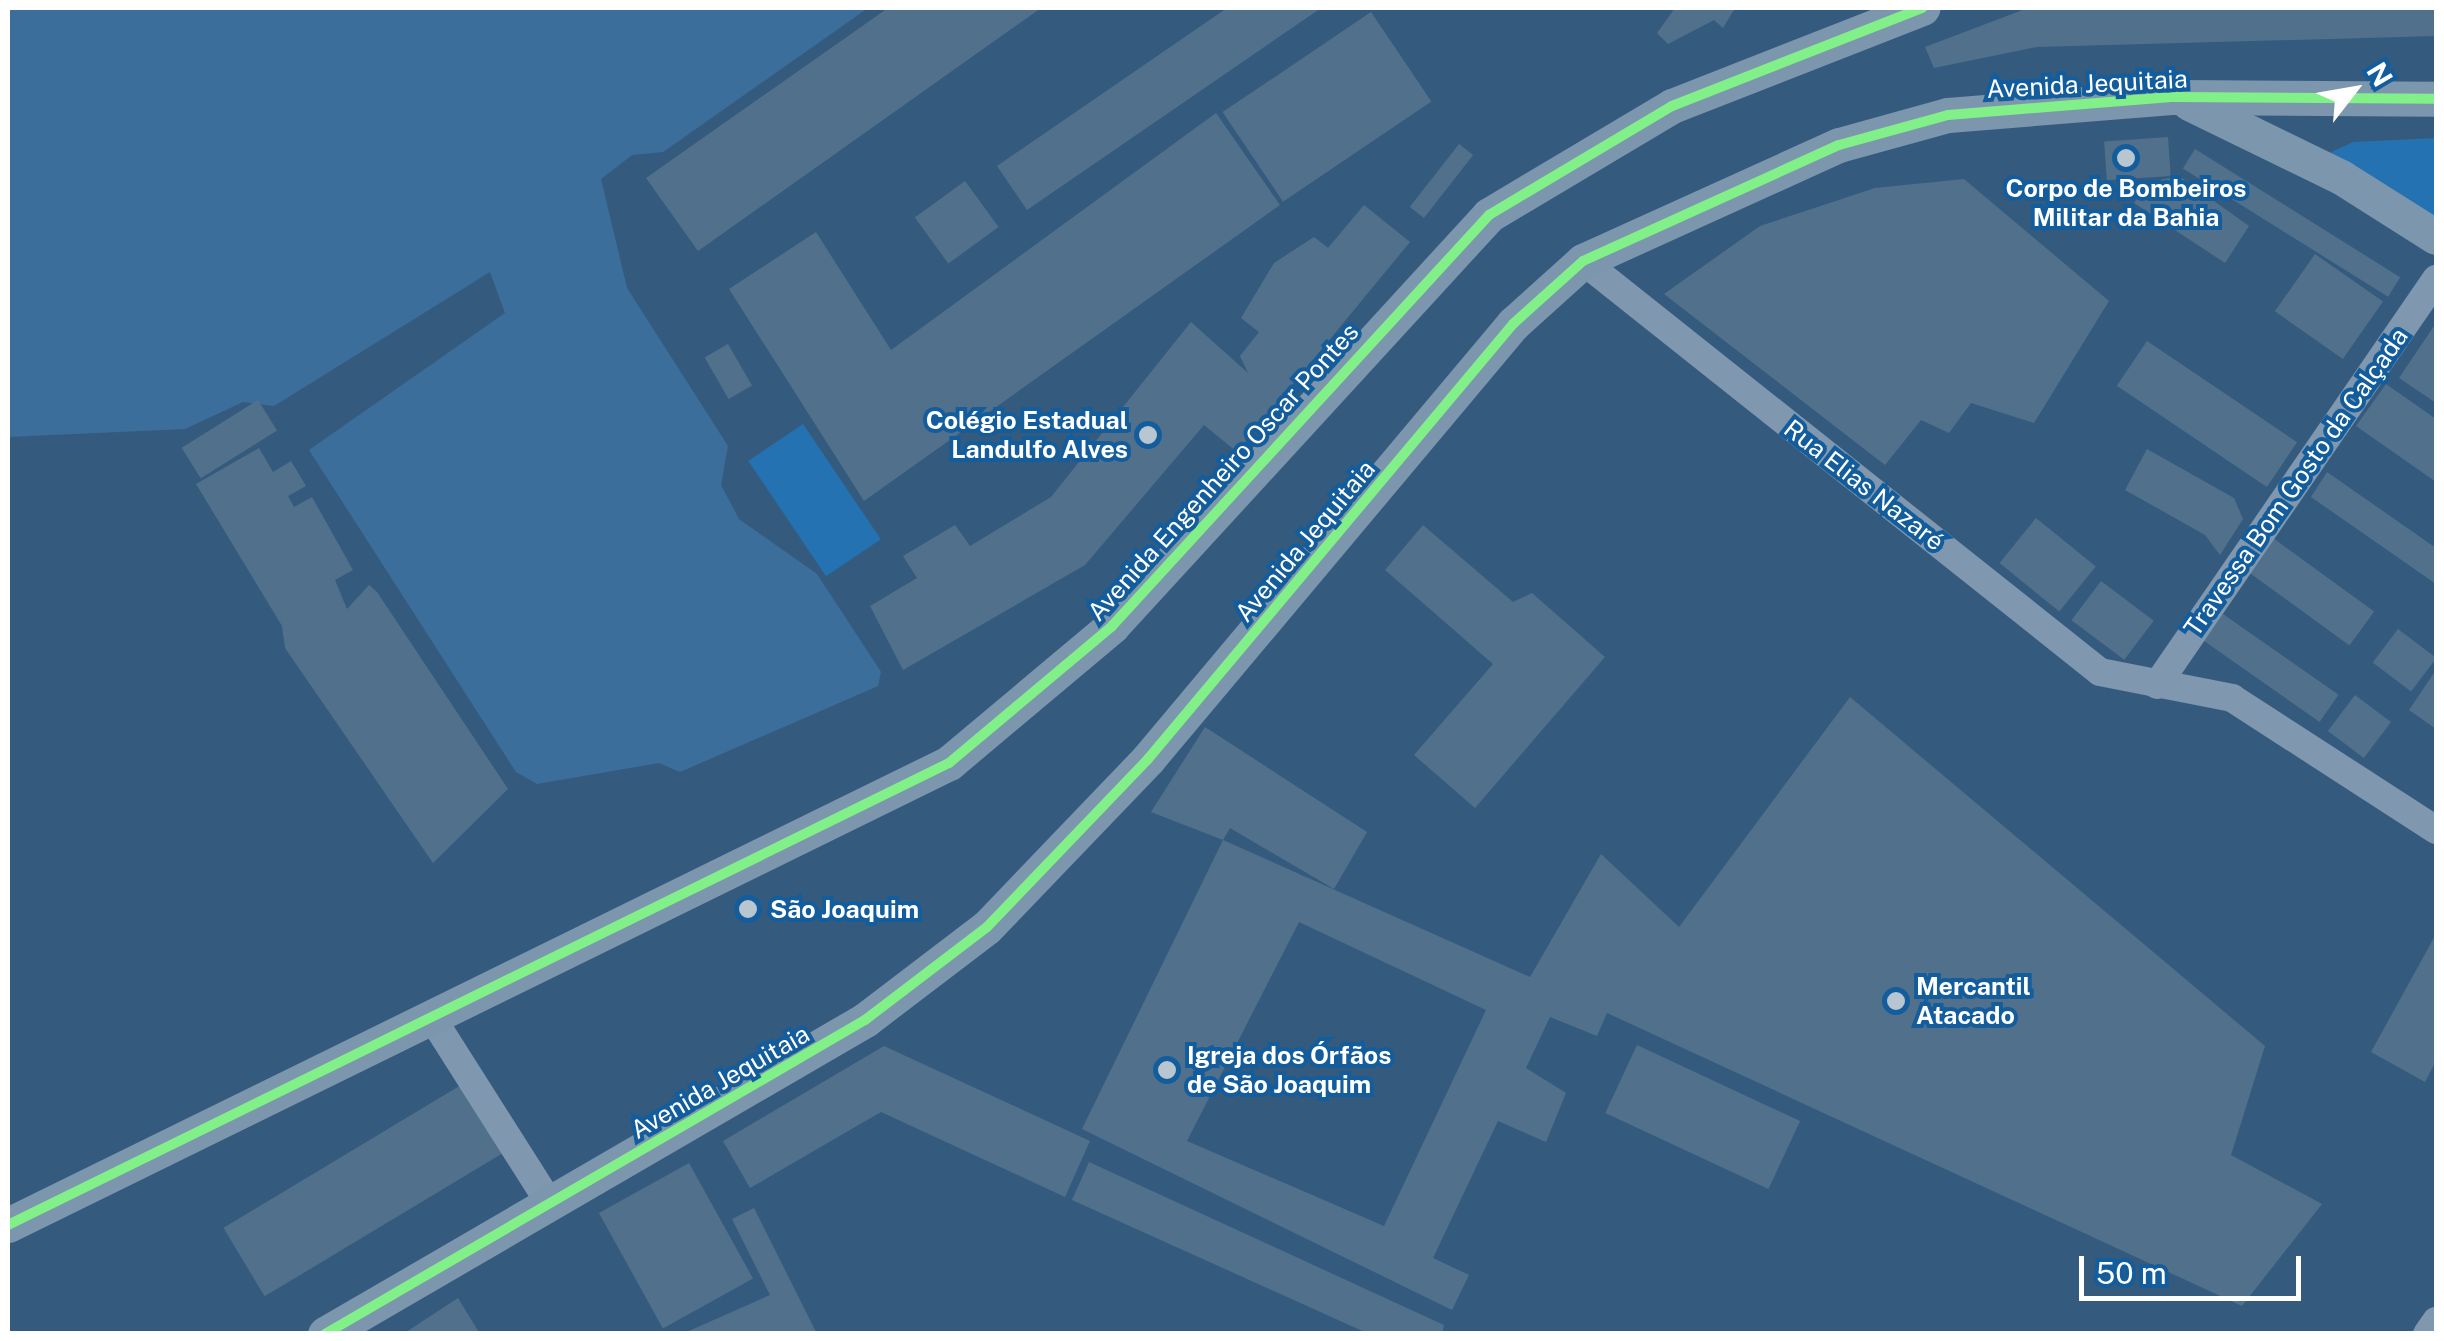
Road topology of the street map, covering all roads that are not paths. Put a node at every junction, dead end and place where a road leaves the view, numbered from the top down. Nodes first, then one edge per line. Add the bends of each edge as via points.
1 (1922, 8) edge
2 (2174, 97) junction
3 (2436, 99) edge
4 (2436, 237) edge
5 (1583, 261) junction
6 (2436, 279) edge
7 (2157, 685) junction
8 (2436, 830) edge
9 (434, 1021) junction
10 (550, 1204) junction
11 (8, 1226) edge
12 (2436, 1321) edge
13 (325, 1334) edge
14 (2427, 1334) edge

1 - 9 main road, Avenida Engenheiro Oscar Pontes via 1672,106 1489,214 1112,626 949,763
2 - 3 main road, Avenida Jequitaia
2 - 4 main road via 2341,177
2 - 5 main road, Avenida Jequitaia via 2020,103 1917,123 1839,145
5 - 7 street, Rua Elias Nazaré via 2100,672
5 - 10 main road, Avenida Jequitaia via 1512,324 1148,759 987,927 890,1004
6 - 7 street, Travessa Bom Gosto da Calçada
7 - 8 street, Rua Elias Nazaré via 2199,688 2262,713
9 - 10 street
9 - 11 main road, Avenida Engenheiro Oscar Pontes
10 - 13 main road, Avenida Jequitaia
12 - 14 street

